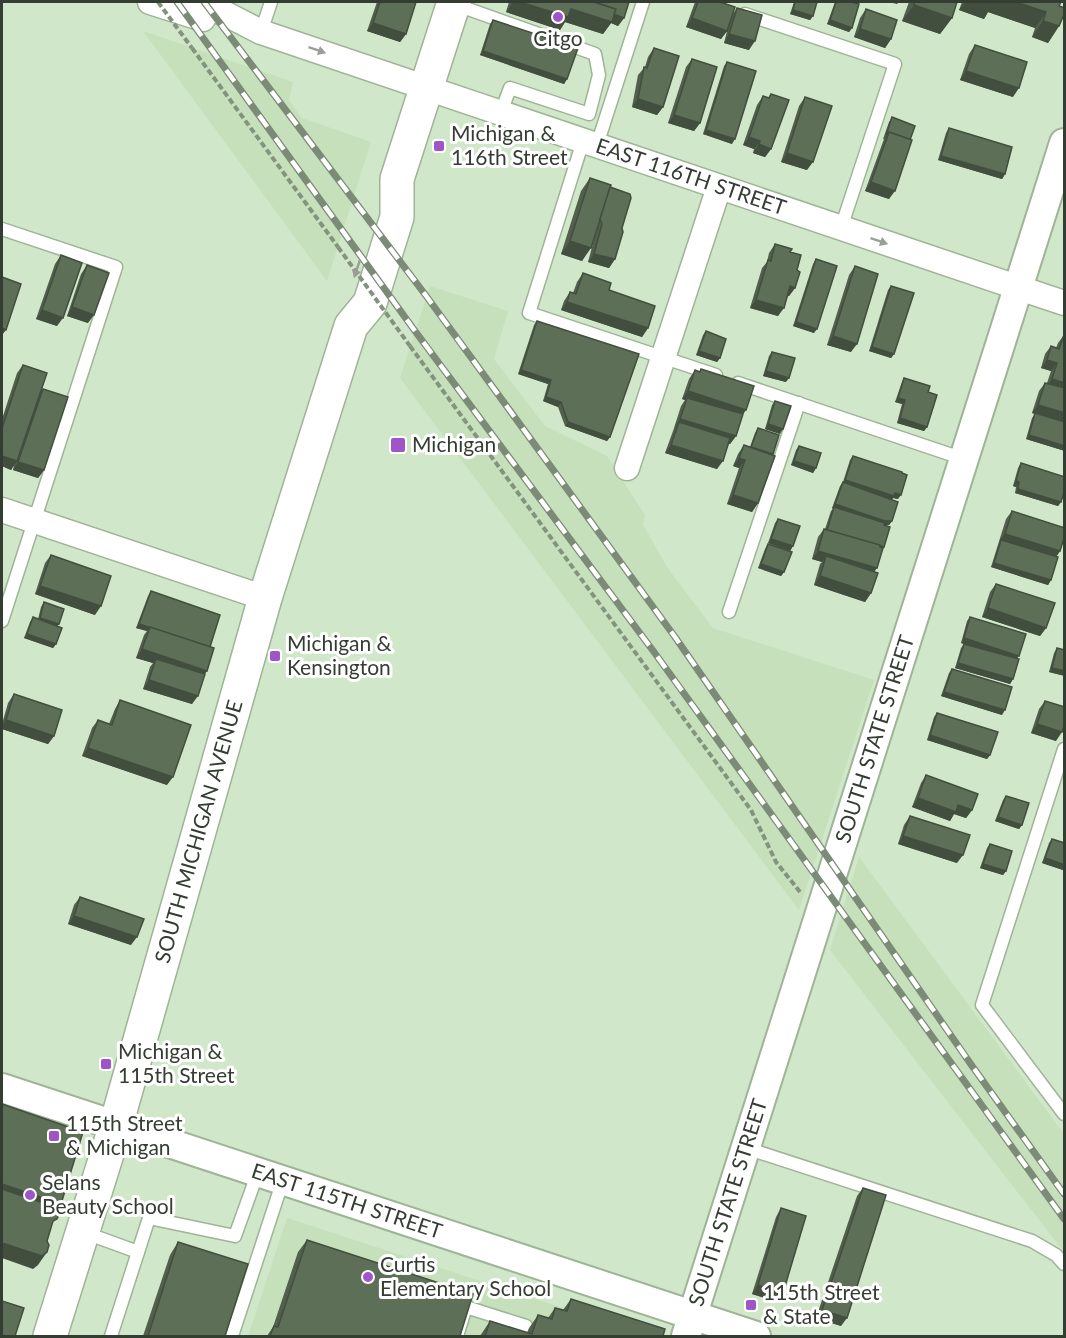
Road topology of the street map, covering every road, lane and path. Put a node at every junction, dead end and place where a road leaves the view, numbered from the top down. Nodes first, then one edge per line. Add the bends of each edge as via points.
1 (150, 2) edge
2 (159, 2) edge
3 (189, 2) edge
4 (271, 2) edge
5 (453, 2) edge
6 (643, 2) edge
7 (729, 9) edge
8 (261, 32) junction
9 (426, 87) junction
10 (501, 112) junction
11 (590, 143) junction
12 (1065, 143) edge
13 (718, 186) junction
14 (841, 228) junction
15 (2, 229) edge
16 (1018, 288) junction
17 (1065, 303) edge
18 (662, 357) junction
19 (799, 403) junction
20 (964, 459) junction
21 (627, 468) dead end
22 (2, 510) edge
23 (34, 521) junction
24 (265, 598) junction
25 (729, 612) dead end
26 (2, 621) edge
27 (1065, 748) edge
28 (819, 916) junction
29 (2, 1088) edge
30 (1065, 1114) edge
31 (116, 1125) junction
32 (746, 1148) junction
33 (270, 1176) junction
34 (83, 1232) junction
35 (138, 1252) junction
36 (1065, 1264) edge
37 (526, 1326) dead end
38 (689, 1326) edge
39 (51, 1336) edge
40 (111, 1336) edge
41 (232, 1336) edge
42 (457, 1336) edge
43 (756, 1336) edge

1 - 8 street, EAST 116TH STREET via 220,25
2 - 28 path, bridge via 751,810 776,862
3 - 8 street, EAST 116TH STREET via 224,13
4 - 8 lane
5 - 9 main road, SOUTH MICHIGAN AVENUE
5 - 10 lane via 595,54 599,75 590,114 510,88
6 - 11 lane
7 - 14 lane via 895,64
8 -> 9 street, EAST 116TH STREET
9 - 10 street, EAST 116TH STREET
9 - 24 main road, SOUTH MICHIGAN AVENUE via 398,179 375,210 348,296 351,327
10 - 11 street, EAST 116TH STREET
11 - 13 street, EAST 116TH STREET
11 - 18 lane via 529,313
12 - 16 street, SOUTH STATE STREET
13 - 14 street, EAST 116TH STREET
13 - 18 street
14 -> 16 street, EAST 116TH STREET
15 - 23 lane via 116,267
16 - 17 street, EAST 116TH STREET
16 - 20 street, SOUTH STATE STREET
18 - 19 lane
18 - 21 street
19 - 20 lane
19 - 25 lane
20 - 28 street, SOUTH STATE STREET
22 - 23 street
23 - 24 street
23 - 26 lane
24 - 31 main road, SOUTH MICHIGAN AVENUE
27 - 30 lane via 982,1005
28 - 32 street, SOUTH STATE STREET
29 - 31 street, EAST 115TH STREET
31 - 33 street, EAST 115TH STREET
31 - 34 main road, SOUTH MICHIGAN AVENUE
32 - 36 lane via 1032,1241
32 - 38 street, SOUTH STATE STREET
33 - 35 lane via 235,1236 149,1218
33 - 38 street, EAST 115TH STREET
33 - 41 lane
34 - 35 lane
34 - 39 main road, SOUTH MICHIGAN AVENUE
35 - 40 lane
37 - 42 lane via 466,1307
38 - 43 street, EAST 115TH STREET

